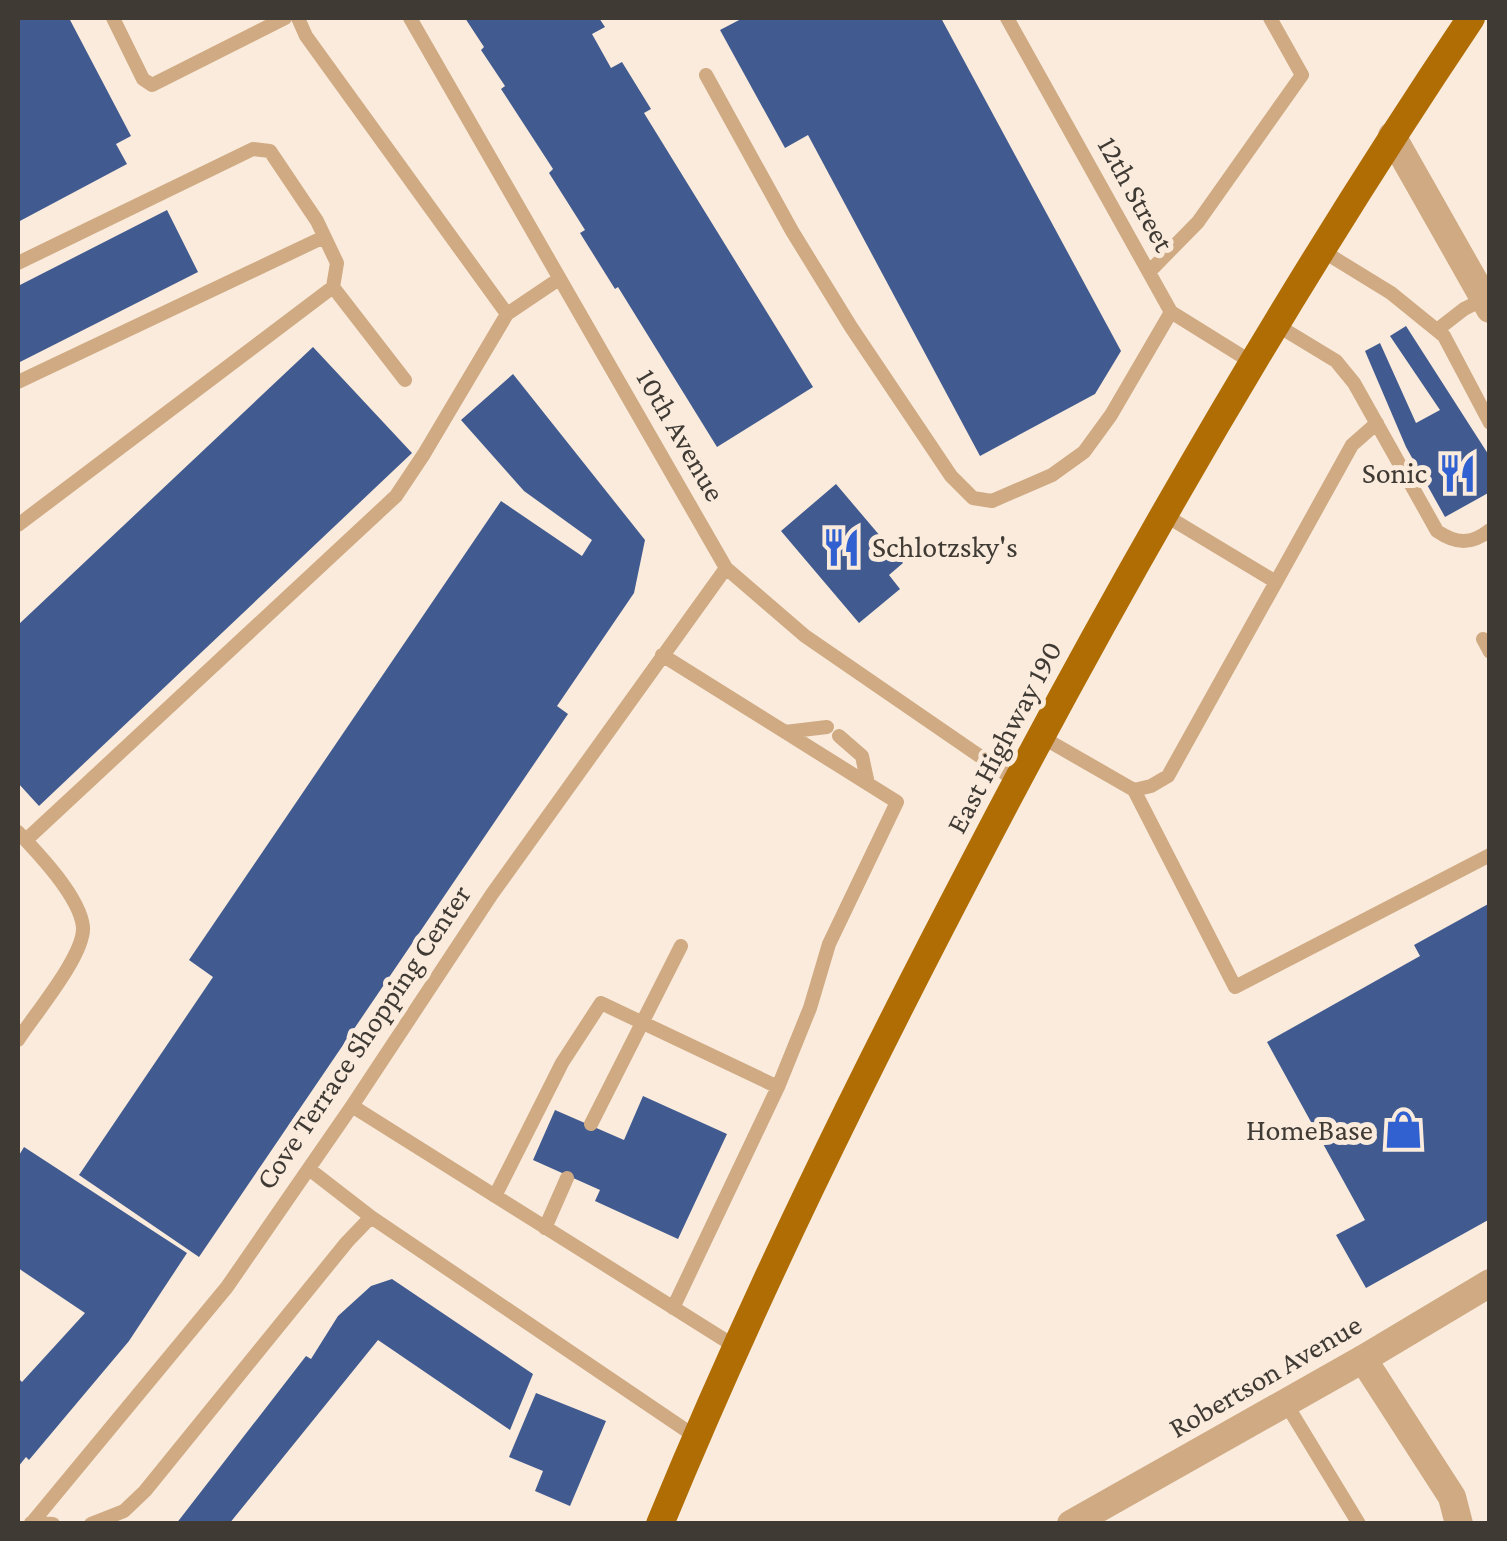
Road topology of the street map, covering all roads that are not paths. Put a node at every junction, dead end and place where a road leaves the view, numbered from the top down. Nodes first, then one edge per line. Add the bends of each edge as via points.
1 (113, 18) edge
2 (285, 18) edge
3 (298, 18) edge
4 (410, 18) edge
5 (1007, 18) edge
6 (1270, 18) edge
7 (1472, 18) edge
8 (706, 75) dead end
9 (1392, 136) junction
10 (324, 236) junction
11 (1322, 250) junction
12 (18, 263) edge
13 (1149, 272) junction
14 (559, 279) junction
15 (333, 287) junction
16 (1487, 304) edge
17 (1171, 312) junction
18 (507, 314) junction
19 (1275, 324) junction
20 (1437, 330) junction
21 (1253, 363) junction
22 (405, 380) dead end
23 (18, 382) edge
24 (1377, 424) junction
25 (1490, 424) edge
26 (1163, 514) junction
27 (18, 525) edge
28 (1490, 530) edge
29 (726, 568) junction
30 (1276, 582) junction
31 (662, 655) junction
32 (784, 732) junction
33 (1040, 736) junction
34 (1016, 780) junction
35 (868, 784) junction
36 (1134, 790) junction
37 (22, 836) edge
38 (1490, 854) edge
39 (681, 946) dead end
40 (642, 1022) junction
41 (18, 1040) edge
42 (778, 1086) junction
43 (352, 1106) junction
44 (590, 1124) dead end
45 (309, 1169) junction
46 (567, 1178) dead end
47 (494, 1196) junction
48 (371, 1217) junction
49 (544, 1228) junction
50 (1490, 1284) edge
51 (673, 1308) junction
52 (736, 1347) junction
53 (1363, 1359) junction
54 (1286, 1402) junction
55 (696, 1437) junction
56 (668, 1518) edge
57 (31, 1523) edge
58 (53, 1524) edge
59 (91, 1524) edge
60 (1072, 1524) edge
61 (1359, 1524) edge
62 (1460, 1524) edge

1 - 2 lane via 152,85
3 - 18 lane
4 - 14 lane, 10th Avenue
5 - 13 lane, 12th Street
6 - 13 lane via 1302,76 1198,222
7 - 9 main road, East Highway 190
8 - 17 lane via 851,327 973,498 992,501 1052,475 1084,452
9 - 11 main road, East Highway 190
9 - 16 street
10 - 12 lane via 270,152 254,149
10 - 15 lane via 338,262
10 - 23 lane
11 - 19 main road, East Highway 190
11 - 20 lane
13 - 17 lane, 12th Street
14 - 18 lane
14 - 29 lane, 10th Avenue
15 - 22 lane
15 - 27 lane
16 - 20 lane via 1464,309
17 - 21 lane, 12th Street
18 - 37 lane via 396,496
19 - 21 main road, East Highway 190
19 - 24 lane via 1336,360
20 - 25 lane
21 - 26 main road, East Highway 190
24 - 28 lane via 1437,531 1462,543
24 - 30 lane via 1352,446
26 - 30 lane
26 - 33 main road, East Highway 190
29 - 31 lane, Cove Terrace Shopping Center
29 - 34 lane, 10th Avenue via 806,636
30 - 36 lane via 1168,776
31 - 32 lane
31 - 43 lane, Cove Terrace Shopping Center
32 - 35 lane
32 - 35 lane via 833,731 862,756
33 - 34 main road, East Highway 190
33 - 36 lane
34 - 52 main road, East Highway 190 via 887,1028
35 - 42 lane via 897,802 829,944
36 - 38 lane via 1235,987
37 - 41 lane via 75,902 83,928 75,954
39 - 40 lane
40 - 42 lane
40 - 44 lane
40 - 47 lane via 602,1003 562,1063
42 - 51 lane
43 - 45 lane, Cove Terrace Shopping Center
43 - 47 lane
45 - 48 lane
45 - 57 lane, Cove Terrace Shopping Center via 227,1287
46 - 49 lane
47 - 49 lane
48 - 55 lane
48 - 59 lane via 144,1491 124,1511
49 - 51 lane
50 - 53 street, Robertson Avenue
51 - 52 lane
52 - 55 main road, East Highway 190
53 - 54 street, Robertson Avenue
53 - 62 street via 1452,1497
54 - 60 street, Robertson Avenue
54 - 61 lane
55 - 56 main road, East Highway 190
57 - 58 lane

